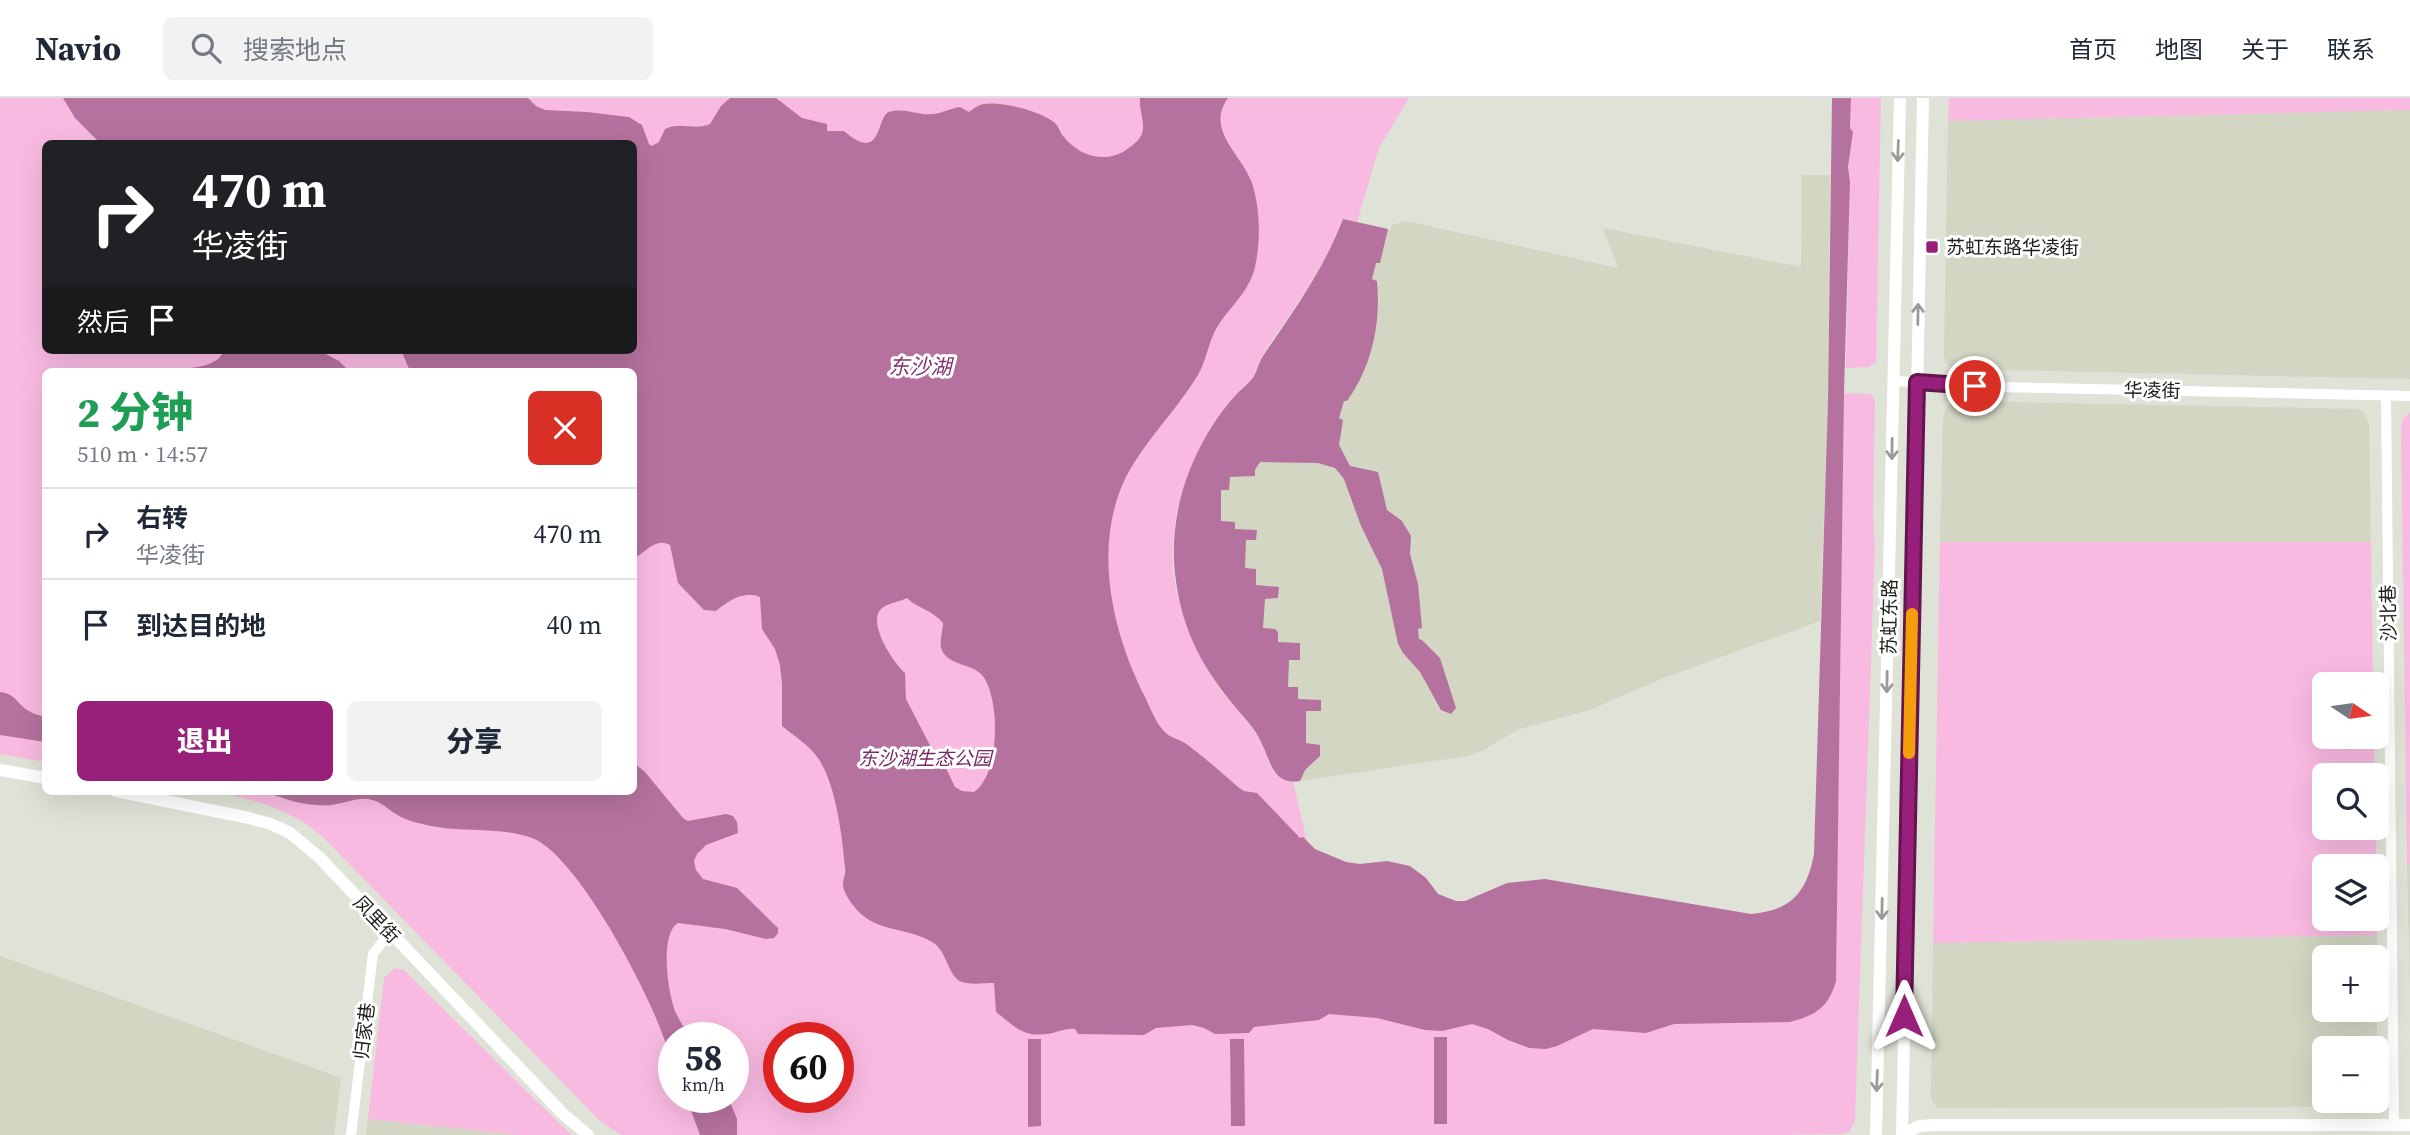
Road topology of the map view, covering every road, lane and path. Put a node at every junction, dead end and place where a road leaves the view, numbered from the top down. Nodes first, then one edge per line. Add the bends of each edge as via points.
1 (1900, 98) edge
2 (1923, 98) edge
3 (1894, 381) junction
4 (1917, 382) junction
5 (2386, 396) junction
6 (2410, 396) edge
7 (0, 770) edge
8 (42, 777) edge
9 (136, 795) edge
10 (390, 932) junction
11 (2394, 1125) junction
12 (2410, 1125) edge
13 (351, 1135) edge
14 (588, 1135) edge
15 (1876, 1135) edge
16 (1902, 1135) edge

1 -> 3 main road, 苏虹东路
4 -> 2 main road, 苏虹东路
3 - 4 street, 华凌街
3 -> 15 main road, 苏虹东路
4 - 5 street, 华凌街
4 - 16 main road, 苏虹东路
5 - 6 street, 华凌街
5 - 11 street, 沙北巷
7 - 8 main road
9 - 10 main road, 凤里街 via 249,818 290,834 319,857
10 - 13 street, 归家巷 via 373,954
10 - 14 main road, 凤里街
11 - 12 main road
11 - 16 main road via 1933,1125

